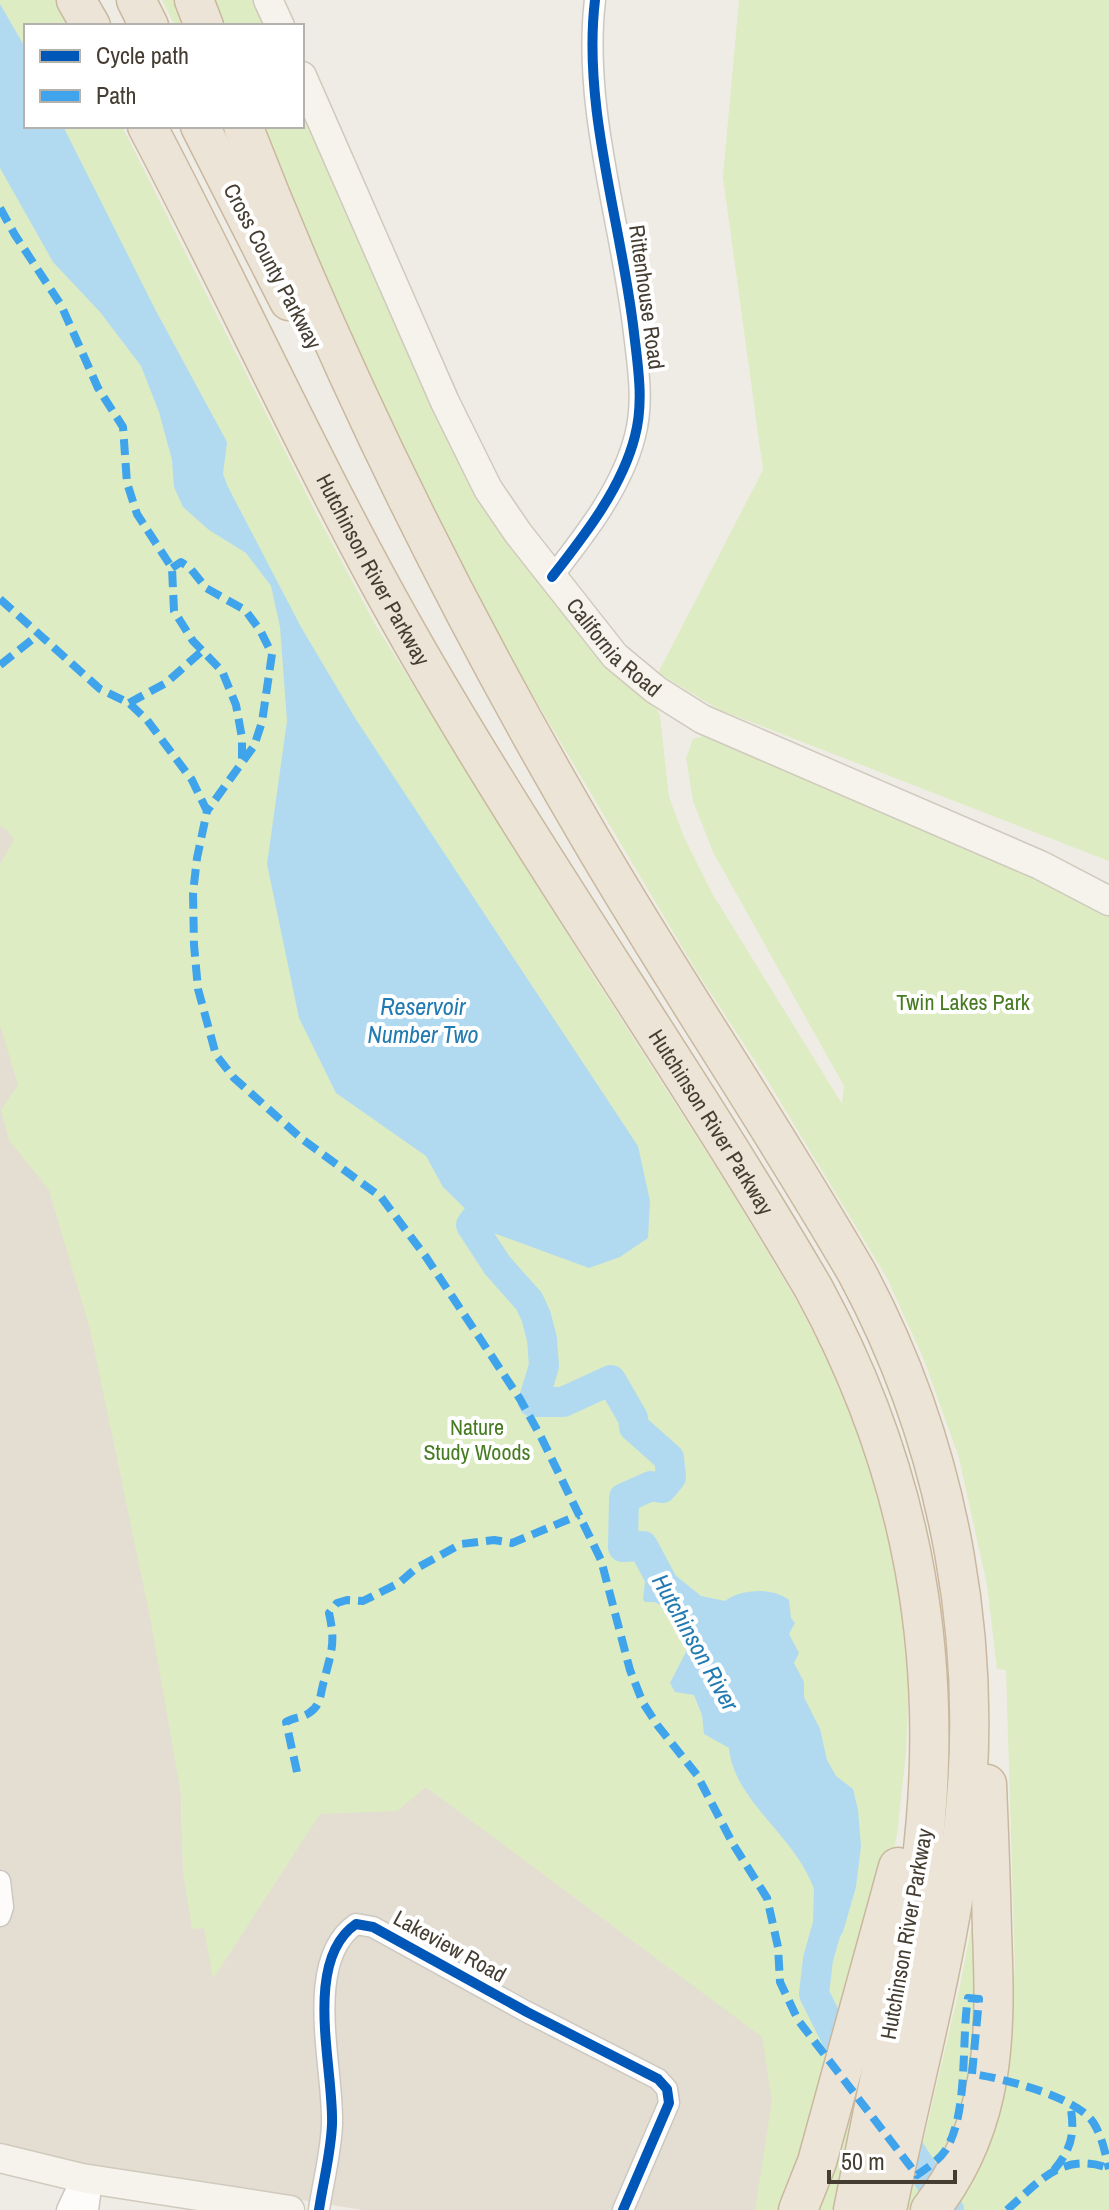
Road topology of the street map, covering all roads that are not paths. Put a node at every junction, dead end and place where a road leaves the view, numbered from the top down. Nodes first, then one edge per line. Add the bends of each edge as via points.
1 (76, 0) edge
2 (95, 0) edge
3 (136, 0) edge
4 (194, 0) edge
5 (268, 0) edge
6 (595, 0) edge
7 (90, 24) edge
8 (104, 24) edge
9 (148, 24) edge
10 (203, 24) edge
11 (279, 24) edge
12 (304, 81) edge
13 (148, 128) edge
14 (201, 128) edge
15 (244, 128) edge
16 (379, 442) junction
17 (552, 577) junction
18 (1109, 901) edge
19 (965, 1636) junction
20 (931, 1750) junction
21 (0, 1881) edge
22 (0, 1916) edge
23 (0, 2158) edge
24 (87, 2179) junction
25 (937, 2201) edge
26 (67, 2210) edge
27 (88, 2210) edge
28 (290, 2210) edge
29 (319, 2210) edge
30 (623, 2210) edge
31 (798, 2210) edge
32 (853, 2210) edge
33 (887, 2210) edge

1 - 7 highway
2 - 8 highway
3 - 9 highway
4 - 10 highway
5 - 11 main road
6 - 17 street, Rittenhouse Road via 596,94 629,289 639,399 628,457 605,503
12 - 17 main road, California Road via 472,459 503,513
13 - 20 highway, Hutchinson River Parkway via 419,654 798,1262 842,1343 887,1456 911,1544 926,1634
14 - 16 highway, Cross County Parkway via 302,328
15 - 16 highway, Hutchinson River Parkway via 303,276
16 - 19 highway, Hutchinson River Parkway via 567,799 843,1249 881,1320 937,1472 954,1543
17 - 18 main road, California Road via 615,656 684,709 1040,865
19 - 25 highway via 986,1741 994,2031 979,2116 958,2168
19 - 33 highway, Hutchinson River Parkway via 969,1748 961,1852
20 - 31 highway via 811,2181
20 - 32 highway, Hutchinson River Parkway via 921,1871
21 - 22 street
23 - 24 main road
24 - 26 street
24 - 27 street
24 - 28 main road
29 - 30 street, Lakeview Road via 332,2124 325,1993 336,1944 356,1924 373,1927 658,2079 667,2089 669,2103

